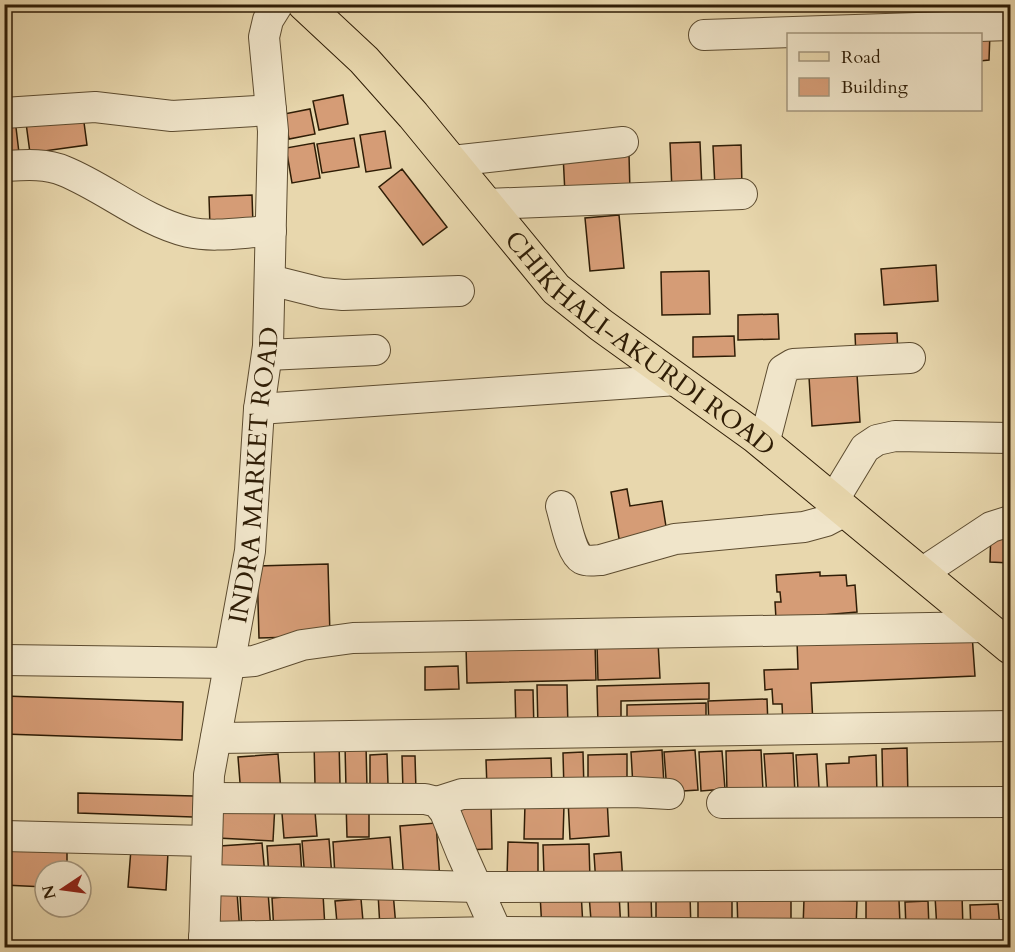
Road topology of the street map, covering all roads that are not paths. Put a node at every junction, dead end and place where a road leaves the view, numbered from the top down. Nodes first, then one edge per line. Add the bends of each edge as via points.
1 (300, 5) edge
2 (1011, 25) edge
3 (704, 35) dead end
4 (271, 110) junction
5 (4, 113) edge
6 (623, 142) dead end
7 (452, 161) junction
8 (4, 166) edge
9 (742, 194) dead end
10 (487, 204) junction
11 (271, 231) junction
12 (270, 280) junction
13 (459, 291) dead end
14 (375, 350) dead end
15 (267, 355) junction
16 (910, 358) dead end
17 (677, 380) junction
18 (259, 410) junction
19 (1011, 438) edge
20 (764, 444) junction
21 (561, 506) dead end
22 (839, 506) junction
23 (1011, 521) edge
24 (920, 574) junction
25 (985, 627) junction
26 (1011, 647) edge
27 (4, 660) edge
28 (230, 663) junction
29 (1011, 726) edge
30 (216, 738) junction
31 (669, 794) dead end
32 (209, 798) junction
33 (437, 802) junction
34 (1011, 802) edge
35 (722, 803) dead end
36 (4, 836) edge
37 (207, 841) junction
38 (206, 880) junction
39 (1011, 885) edge
40 (477, 887) junction
41 (1011, 935) edge
42 (501, 940) edge
43 (204, 942) edge

1 - 4 street, INDRA MARKET ROAD via 268,20 264,37
1 - 7 main road, CHIKHALI-AKURDI ROAD via 364,60
2 - 3 street
4 - 5 street via 172,116 95,107
4 - 11 street, INDRA MARKET ROAD
6 - 7 street
7 - 10 main road, CHIKHALI-AKURDI ROAD
8 - 11 street via 35,164 63,170 161,222 201,235
9 - 10 street
10 - 17 main road, CHIKHALI-AKURDI ROAD via 556,289
11 - 12 street, INDRA MARKET ROAD
12 - 13 street via 343,295
12 - 15 street, INDRA MARKET ROAD
14 - 15 street
15 - 18 street, INDRA MARKET ROAD
16 - 20 street via 793,364 783,370
17 - 18 street
17 - 20 main road, CHIKHALI-AKURDI ROAD
18 - 28 street, INDRA MARKET ROAD via 250,552
19 - 22 street via 895,436 877,440 865,448
20 - 22 main road, CHIKHALI-AKURDI ROAD
21 - 22 street via 574,551 580,559 589,561 675,539 804,527 826,521
22 - 24 main road, CHIKHALI-AKURDI ROAD
23 - 24 street via 991,527
24 - 25 main road, CHIKHALI-AKURDI ROAD
25 - 26 main road, CHIKHALI-AKURDI ROAD
25 - 28 street via 353,638 302,645 254,661
27 - 28 street
28 - 30 street, INDRA MARKET ROAD
29 - 30 street
30 - 32 street, INDRA MARKET ROAD
31 - 33 street via 462,794
32 - 33 street
32 - 37 street, INDRA MARKET ROAD
33 - 40 street
34 - 35 street
36 - 37 street
37 - 38 street, INDRA MARKET ROAD
38 - 40 street
38 - 43 street, INDRA MARKET ROAD
39 - 40 street
40 - 42 street
41 - 42 street
42 - 43 street

